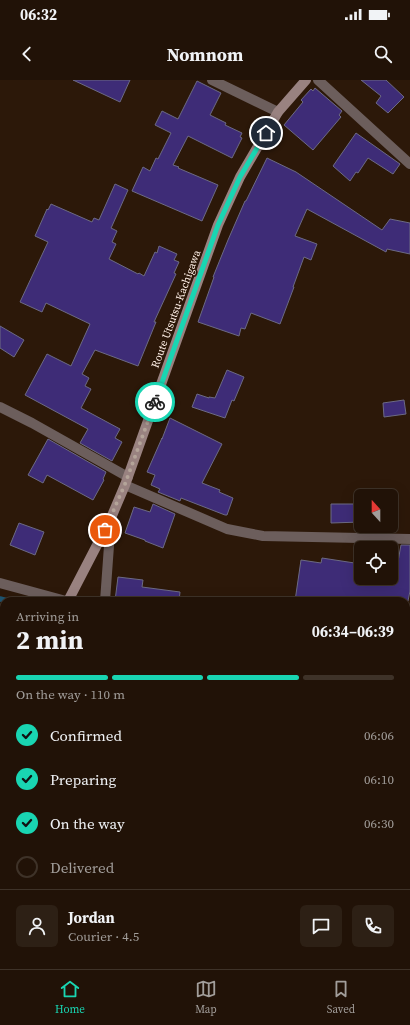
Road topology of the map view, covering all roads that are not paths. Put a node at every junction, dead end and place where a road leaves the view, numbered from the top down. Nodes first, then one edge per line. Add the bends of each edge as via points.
1 (212, 80) edge
2 (306, 80) edge
3 (318, 80) edge
4 (278, 112) junction
5 (410, 164) edge
6 (0, 407) edge
7 (127, 481) junction
8 (111, 518) junction
9 (410, 538) edge
10 (0, 583) edge
11 (52, 597) edge
12 (69, 597) edge
13 (105, 597) edge

1 - 4 street
2 - 4 main road, Route Utsutsu-Kachigawa
3 - 5 street
4 - 7 main road, Route Utsutsu-Kachigawa via 240,177 218,225
6 - 7 street via 32,423
7 - 8 main road, Route Utsutsu-Kachigawa
7 - 9 street via 227,529 263,536
8 - 12 main road, Route Utsutsu-Kachigawa
8 - 13 street
10 - 11 street

